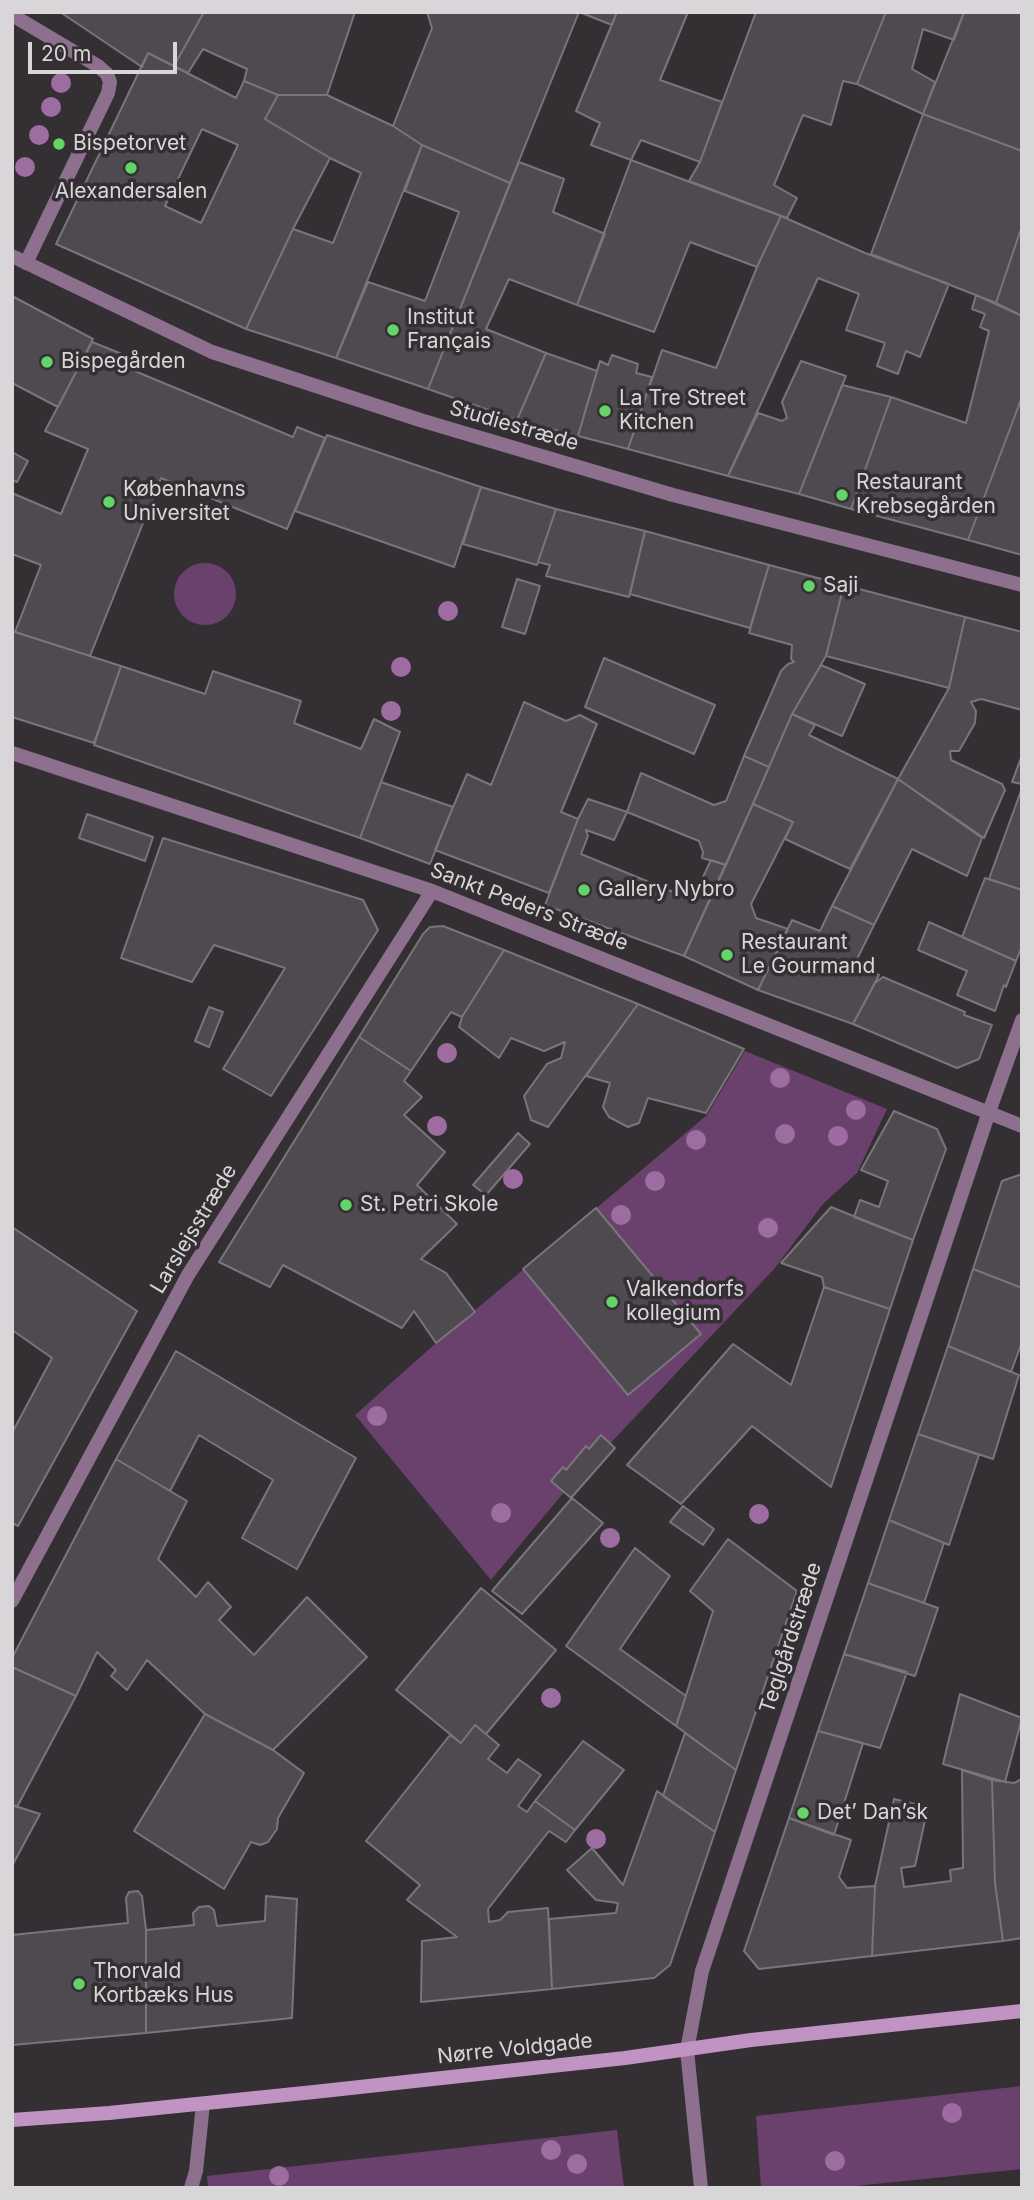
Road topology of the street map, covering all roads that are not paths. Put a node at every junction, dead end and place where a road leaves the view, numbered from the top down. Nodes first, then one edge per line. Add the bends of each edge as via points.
1 (12, 15) edge
2 (12, 256) edge
3 (26, 263) junction
4 (1022, 585) edge
5 (12, 752) edge
6 (432, 891) junction
7 (1022, 1020) edge
8 (989, 1111) junction
9 (1022, 1126) edge
10 (12, 1601) edge
11 (1022, 2011) edge
12 (687, 2050) junction
13 (204, 2104) junction
14 (12, 2120) edge
15 (191, 2188) edge
16 (701, 2188) edge

1 - 3 street via 98,66 110,82
2 - 3 street, Studiestræde
3 - 4 street, Studiestræde via 212,352 420,420 673,495
5 - 6 street, Sankt Peders Stræde
6 - 8 street, Sankt Peders Stræde
6 - 10 street, Larslejsstræde via 188,1275
7 - 8 street, Teglgårdstræde
8 - 9 street, Sankt Peders Stræde
8 - 12 street, Teglgårdstræde via 702,1970
11 - 12 street, Nørre Voldgade
12 - 13 street, Nørre Voldgade
12 - 16 street, Teglgårdstræde
13 - 14 street, Nørre Voldgade
13 - 15 street

